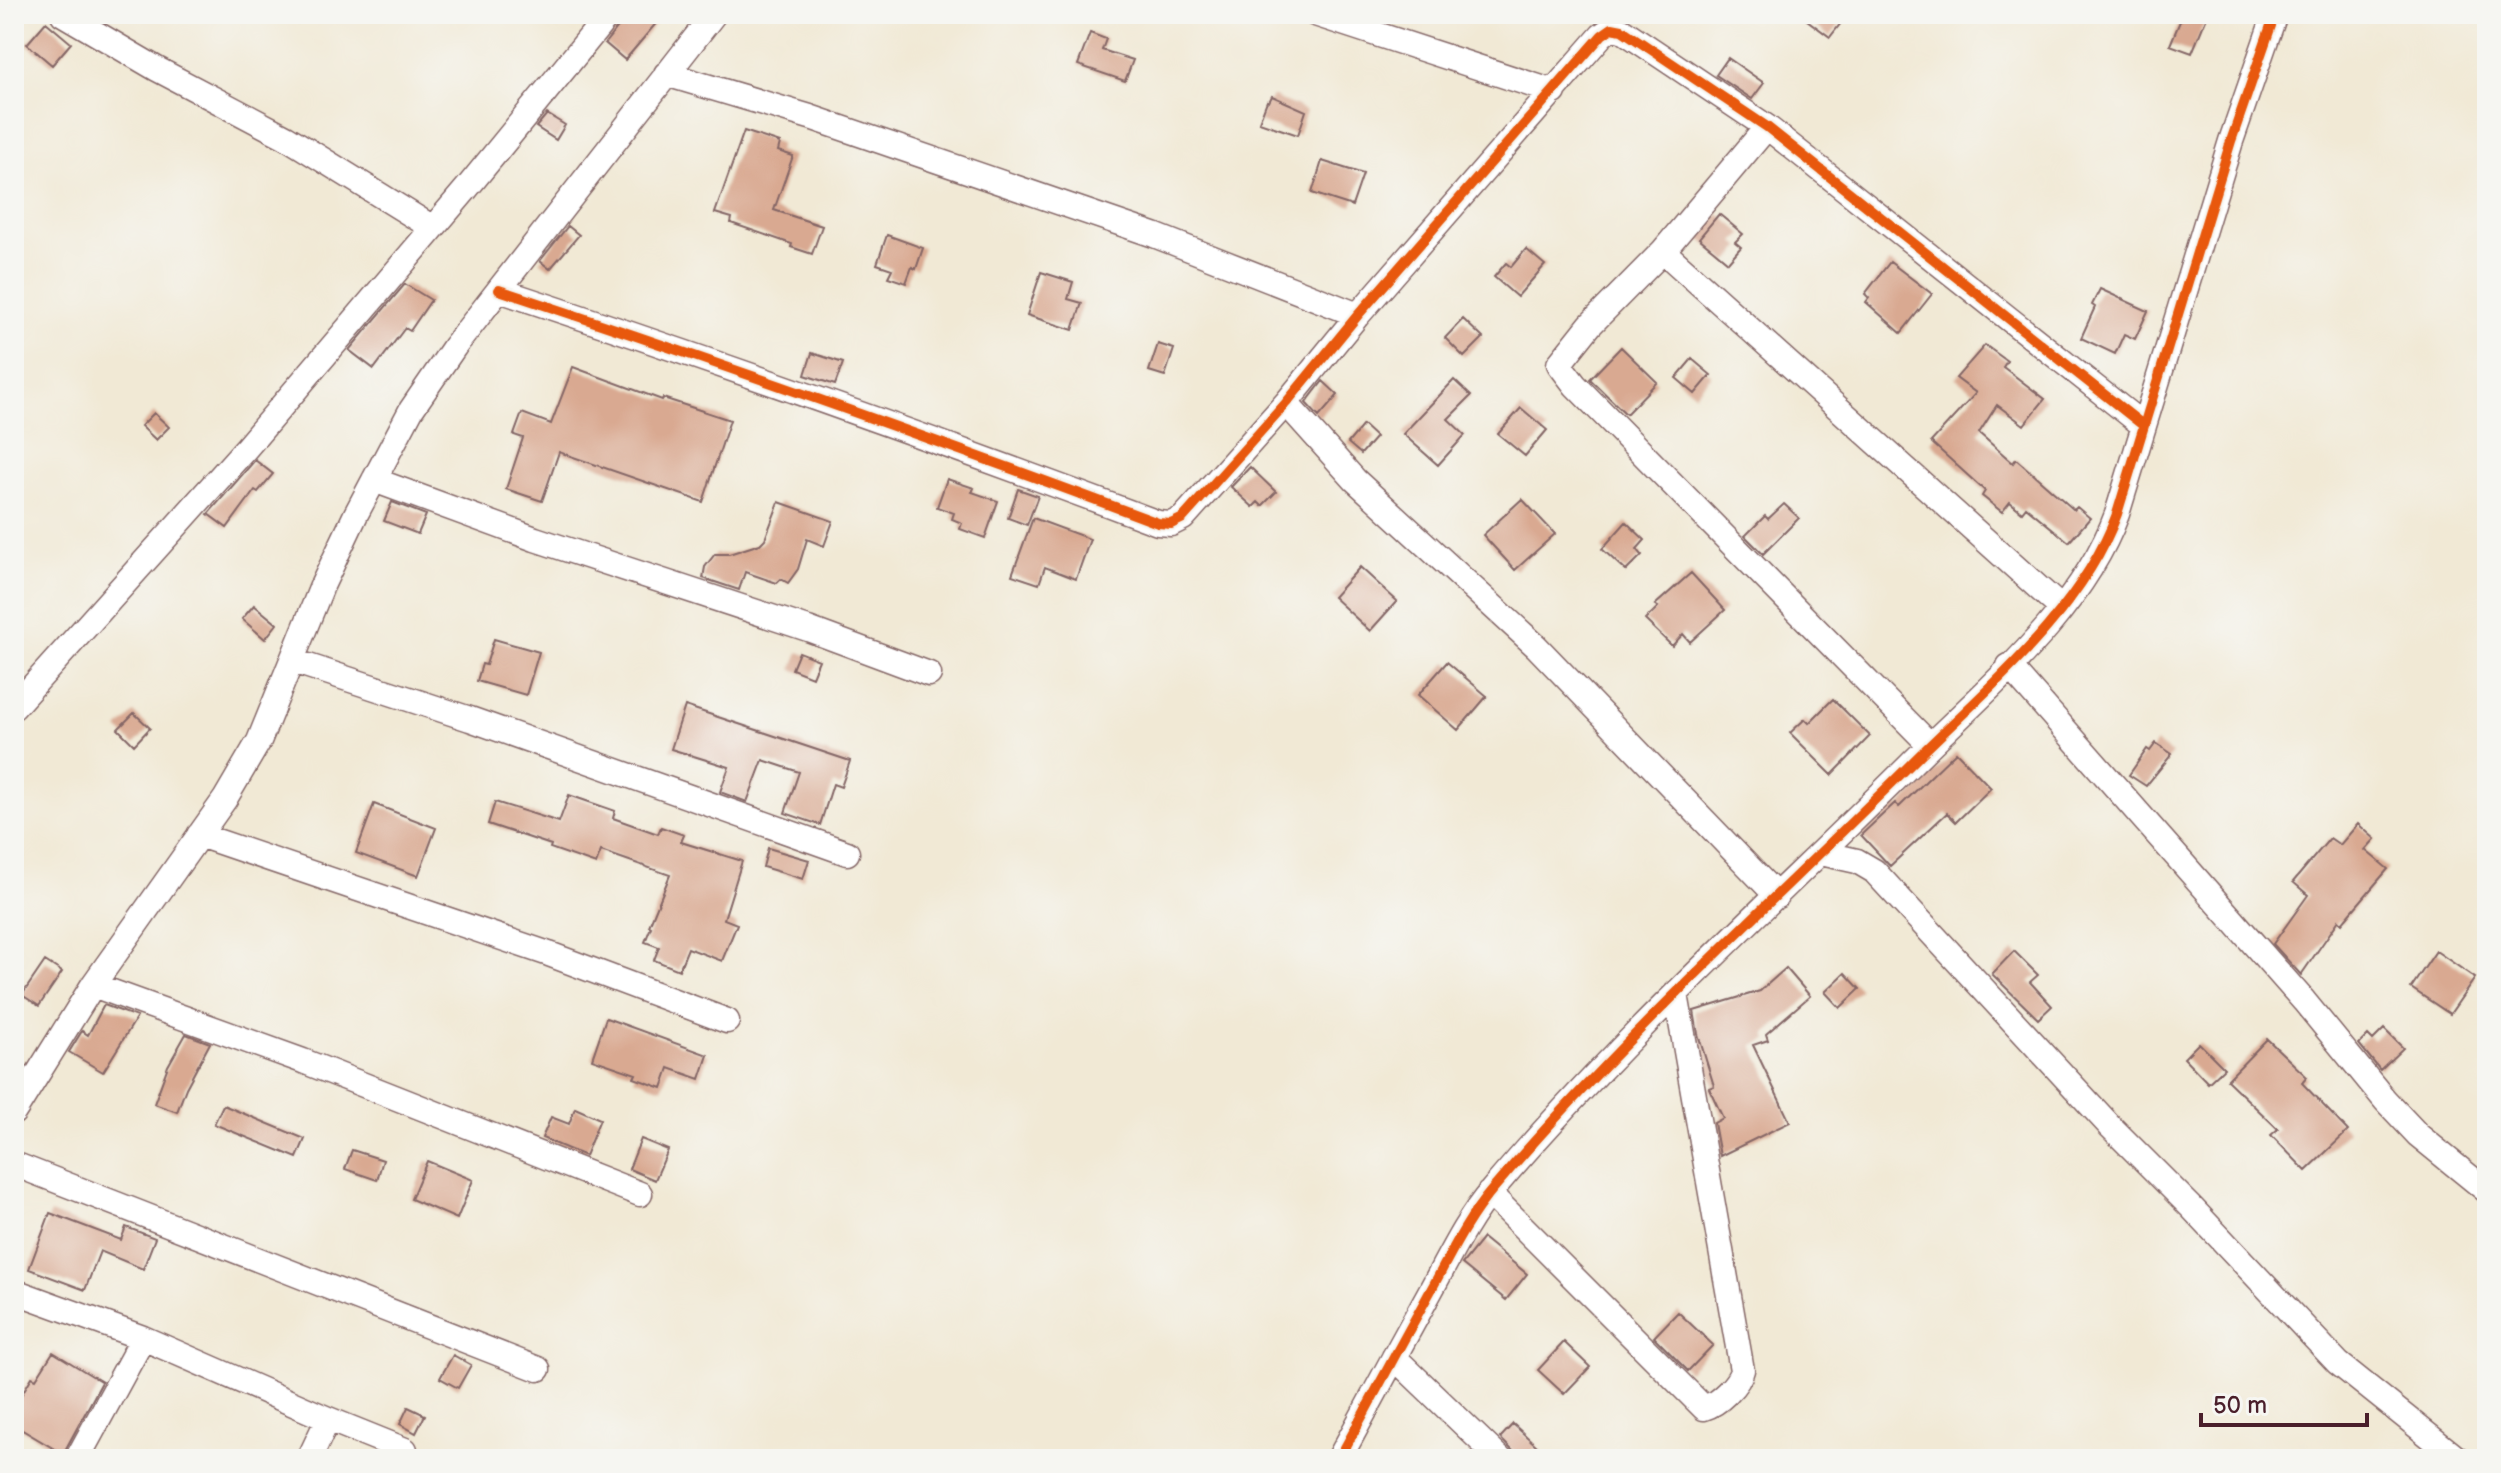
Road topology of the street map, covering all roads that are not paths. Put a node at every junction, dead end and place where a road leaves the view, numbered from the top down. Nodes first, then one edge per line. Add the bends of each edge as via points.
1 (63, 14) edge
2 (609, 14) edge
3 (714, 14) edge
4 (1315, 14) edge
5 (2275, 14) edge
6 (666, 74) junction
7 (1554, 92) junction
8 (1767, 127) junction
9 (433, 228) junction
10 (1663, 251) junction
11 (499, 290) junction
12 (1358, 315) junction
13 (1286, 403) junction
14 (2144, 426) junction
15 (374, 480) junction
16 (2061, 608) junction
17 (293, 661) junction
18 (2009, 666) junction
19 (929, 674) dead end
20 (14, 707) edge
21 (1930, 745) junction
22 (199, 835) junction
23 (847, 853) dead end
24 (1821, 853) junction
25 (1777, 896) junction
26 (93, 985) junction
27 (1676, 994) junction
28 (727, 1021) dead end
29 (14, 1112) edge
30 (14, 1164) edge
31 (2487, 1191) edge
32 (1489, 1193) junction
33 (640, 1194) dead end
34 (14, 1291) edge
35 (143, 1338) junction
36 (1394, 1357) junction
37 (538, 1369) dead end
38 (328, 1419) junction
39 (405, 1450) dead end
40 (77, 1459) edge
41 (309, 1459) edge
42 (1339, 1459) edge
43 (1500, 1459) edge
44 (2458, 1459) edge

1 - 9 street via 286,137
2 - 9 street
3 - 6 street
4 - 7 street
5 - 14 street
6 - 11 street
6 - 12 street via 810,117 1154,235
7 - 8 street via 1612,28
7 - 12 street
8 - 10 street
8 - 14 street
9 - 20 street via 247,447
10 - 16 street
10 - 21 street via 1559,364
11 - 13 street via 860,412 1158,523 1183,518
11 - 15 street via 411,410
12 - 13 street
13 - 25 street via 1355,480 1536,646
14 - 16 street via 2106,545
15 - 17 street via 322,586
15 - 19 street
16 - 18 street
17 - 22 street via 259,741
17 - 23 street
18 - 21 street
18 - 31 street via 2385,1100 2418,1135
21 - 24 street
22 - 26 street
22 - 28 street via 549,954
24 - 25 street
24 - 44 street via 1857,861 1874,871 2338,1363
25 - 27 street
26 - 29 street
26 - 33 street
27 - 32 street
27 - 32 street via 1741,1376 1704,1408
30 - 37 street
32 - 36 street
34 - 35 street
35 - 38 street
35 - 40 street
36 - 42 street
36 - 43 street
38 - 39 street
38 - 41 street

